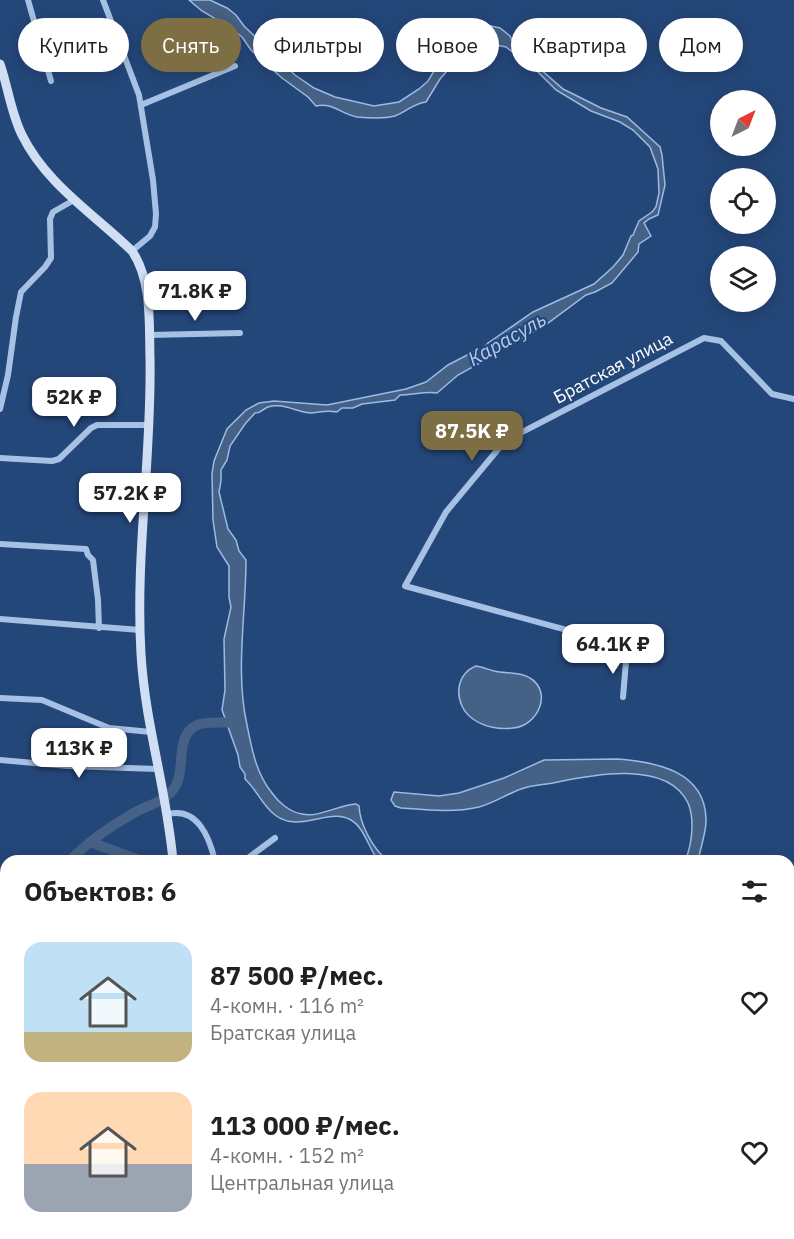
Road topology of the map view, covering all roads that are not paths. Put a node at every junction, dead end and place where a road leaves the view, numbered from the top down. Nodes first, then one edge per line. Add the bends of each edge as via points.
1 (28, 0) edge
2 (103, 0) edge
3 (0, 64) edge
4 (221, 72) edge
5 (51, 81) dead end
6 (141, 105) junction
7 (74, 200) junction
8 (132, 251) junction
9 (240, 333) dead end
10 (149, 335) junction
11 (794, 399) edge
12 (0, 409) edge
13 (150, 425) junction
14 (0, 459) edge
15 (0, 544) edge
16 (0, 619) edge
17 (99, 628) junction
18 (140, 630) junction
19 (623, 697) dead end
20 (0, 698) edge
21 (151, 732) junction
22 (0, 760) edge
23 (158, 769) junction
24 (168, 814) junction
25 (275, 838) dead end
26 (172, 855) edge
27 (213, 855) edge
28 (252, 855) edge

1 - 5 street
2 - 6 street
3 - 7 main road via 21,133 36,160
4 - 6 street
6 - 8 street via 156,221 152,233
7 - 8 main road
7 - 12 street via 53,212 51,258 21,292
8 - 10 main road via 144,276
9 - 10 street
10 - 13 main road
11 - 19 street, Братская улица via 772,394 721,340 704,338 506,441 446,512 405,586 622,645 627,650
13 - 14 street via 97,425 60,459 52,461
13 - 18 main road
15 - 17 street via 86,549 94,564
16 - 17 street
17 - 18 street
18 - 21 main road
20 - 21 street via 42,700 109,728
21 - 23 main road
22 - 23 street
23 - 24 main road
24 - 26 main road
24 - 27 street via 185,813 195,818
25 - 28 street

